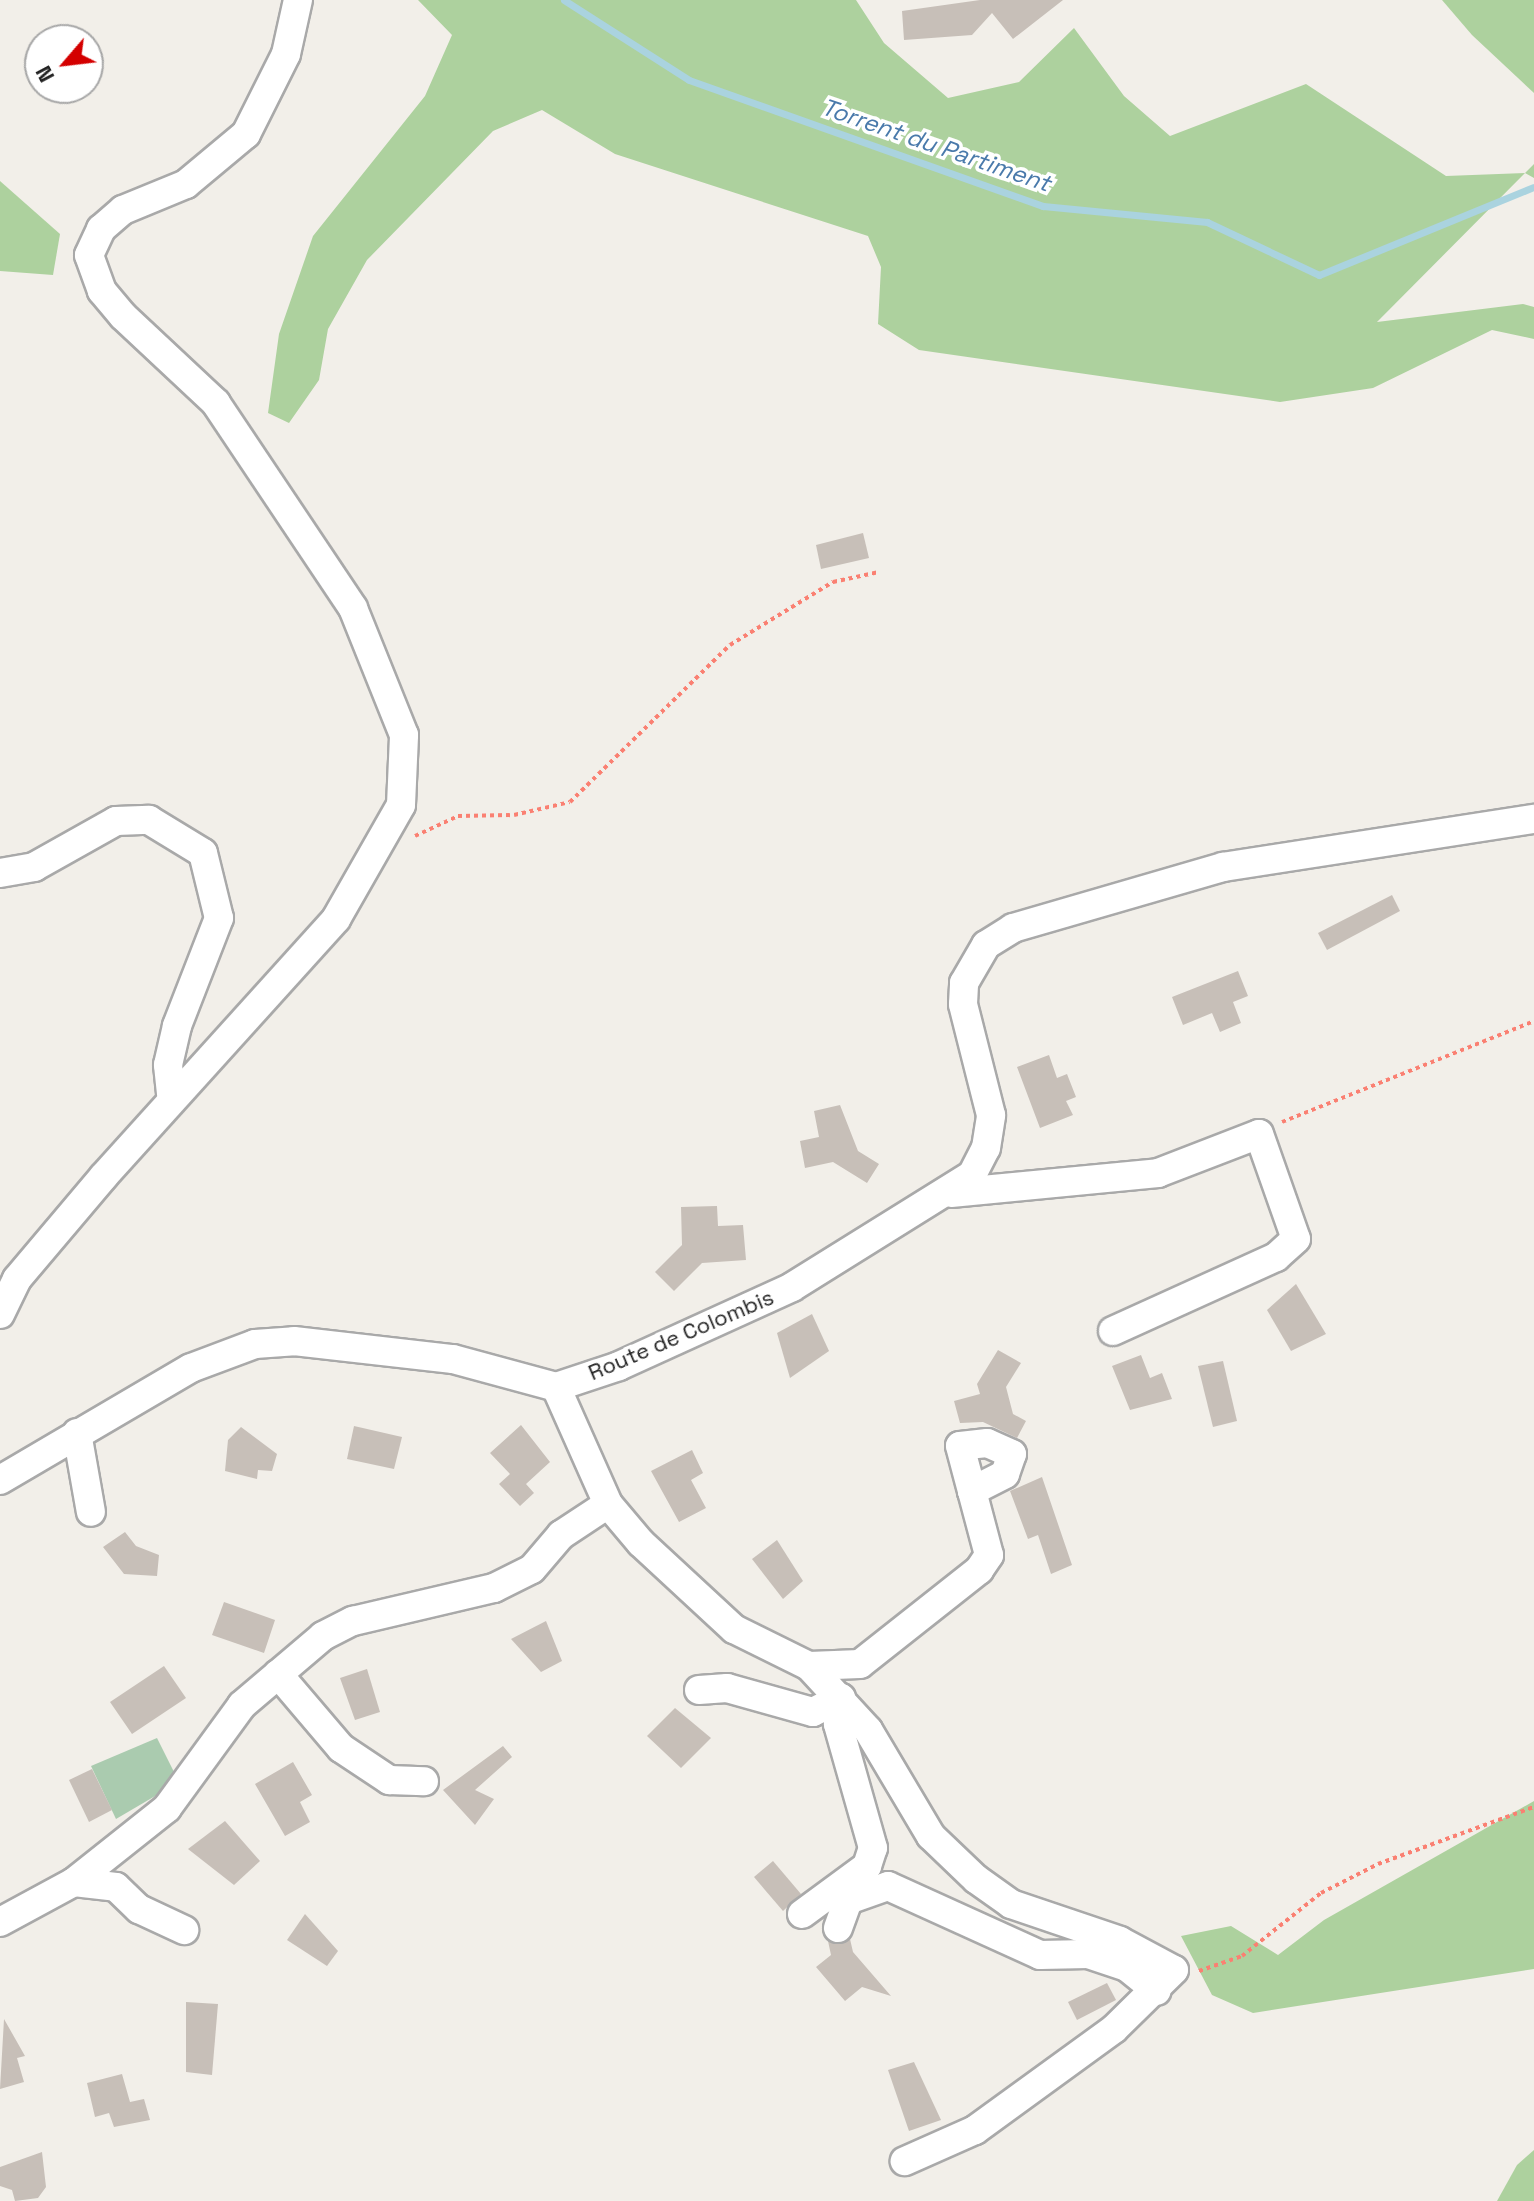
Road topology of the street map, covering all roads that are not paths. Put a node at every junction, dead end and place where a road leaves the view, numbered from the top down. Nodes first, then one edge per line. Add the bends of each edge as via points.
1 (298, 0) edge
2 (1534, 819) edge
3 (0, 873) edge
4 (171, 1096) junction
5 (946, 1194) junction
6 (0, 1314) edge
7 (1113, 1331) dead end
8 (556, 1387) junction
9 (77, 1433) junction
10 (0, 1480) edge
11 (972, 1491) dead end
12 (608, 1504) junction
13 (91, 1512) dead end
14 (809, 1666) junction
15 (278, 1674) junction
16 (699, 1690) dead end
17 (841, 1698) junction
18 (424, 1781) dead end
19 (74, 1882) junction
20 (802, 1914) dead end
21 (0, 1922) edge
22 (838, 1928) dead end
23 (184, 1930) dead end
24 (1166, 1980) junction
25 (905, 2161) dead end

1 - 4 street via 286,54 246,134 186,184 123,210 101,229 89,255 102,291 216,403 272,480 375,649 404,735 406,768 385,843 336,919
2 - 5 street, Route de Colombis via 1223,867 1070,905 986,945 964,983 963,1004 991,1115 986,1148 972,1175
3 - 4 street via 34,867 116,821 149,820 203,853 219,918 177,1026 168,1065
4 - 6 street via 17,1279
5 - 7 street via 1158,1173 1259,1134 1296,1239 1263,1264
5 - 8 street, Route de Colombis via 792,1287
8 - 9 street via 453,1359 294,1341 255,1344 213,1357
8 - 12 street
9 - 10 street
9 - 13 street
11 - 14 street via 989,1555 979,1570 860,1664
12 - 14 street via 691,1595 734,1629
12 - 15 street via 561,1535 532,1569 483,1592 353,1621
14 - 17 street
15 - 18 street via 341,1748 389,1780
15 - 19 street via 242,1705 167,1808
16 - 17 street via 727,1688 813,1712
17 - 20 street via 838,1724 873,1848 867,1866
17 - 24 street via 931,1836 976,1879 1011,1904 1120,1941
19 - 21 street
19 - 23 street via 116,1887 139,1909
22 - 24 street via 848,1900 888,1886 1040,1955 1088,1954
24 - 25 street via 975,2130

